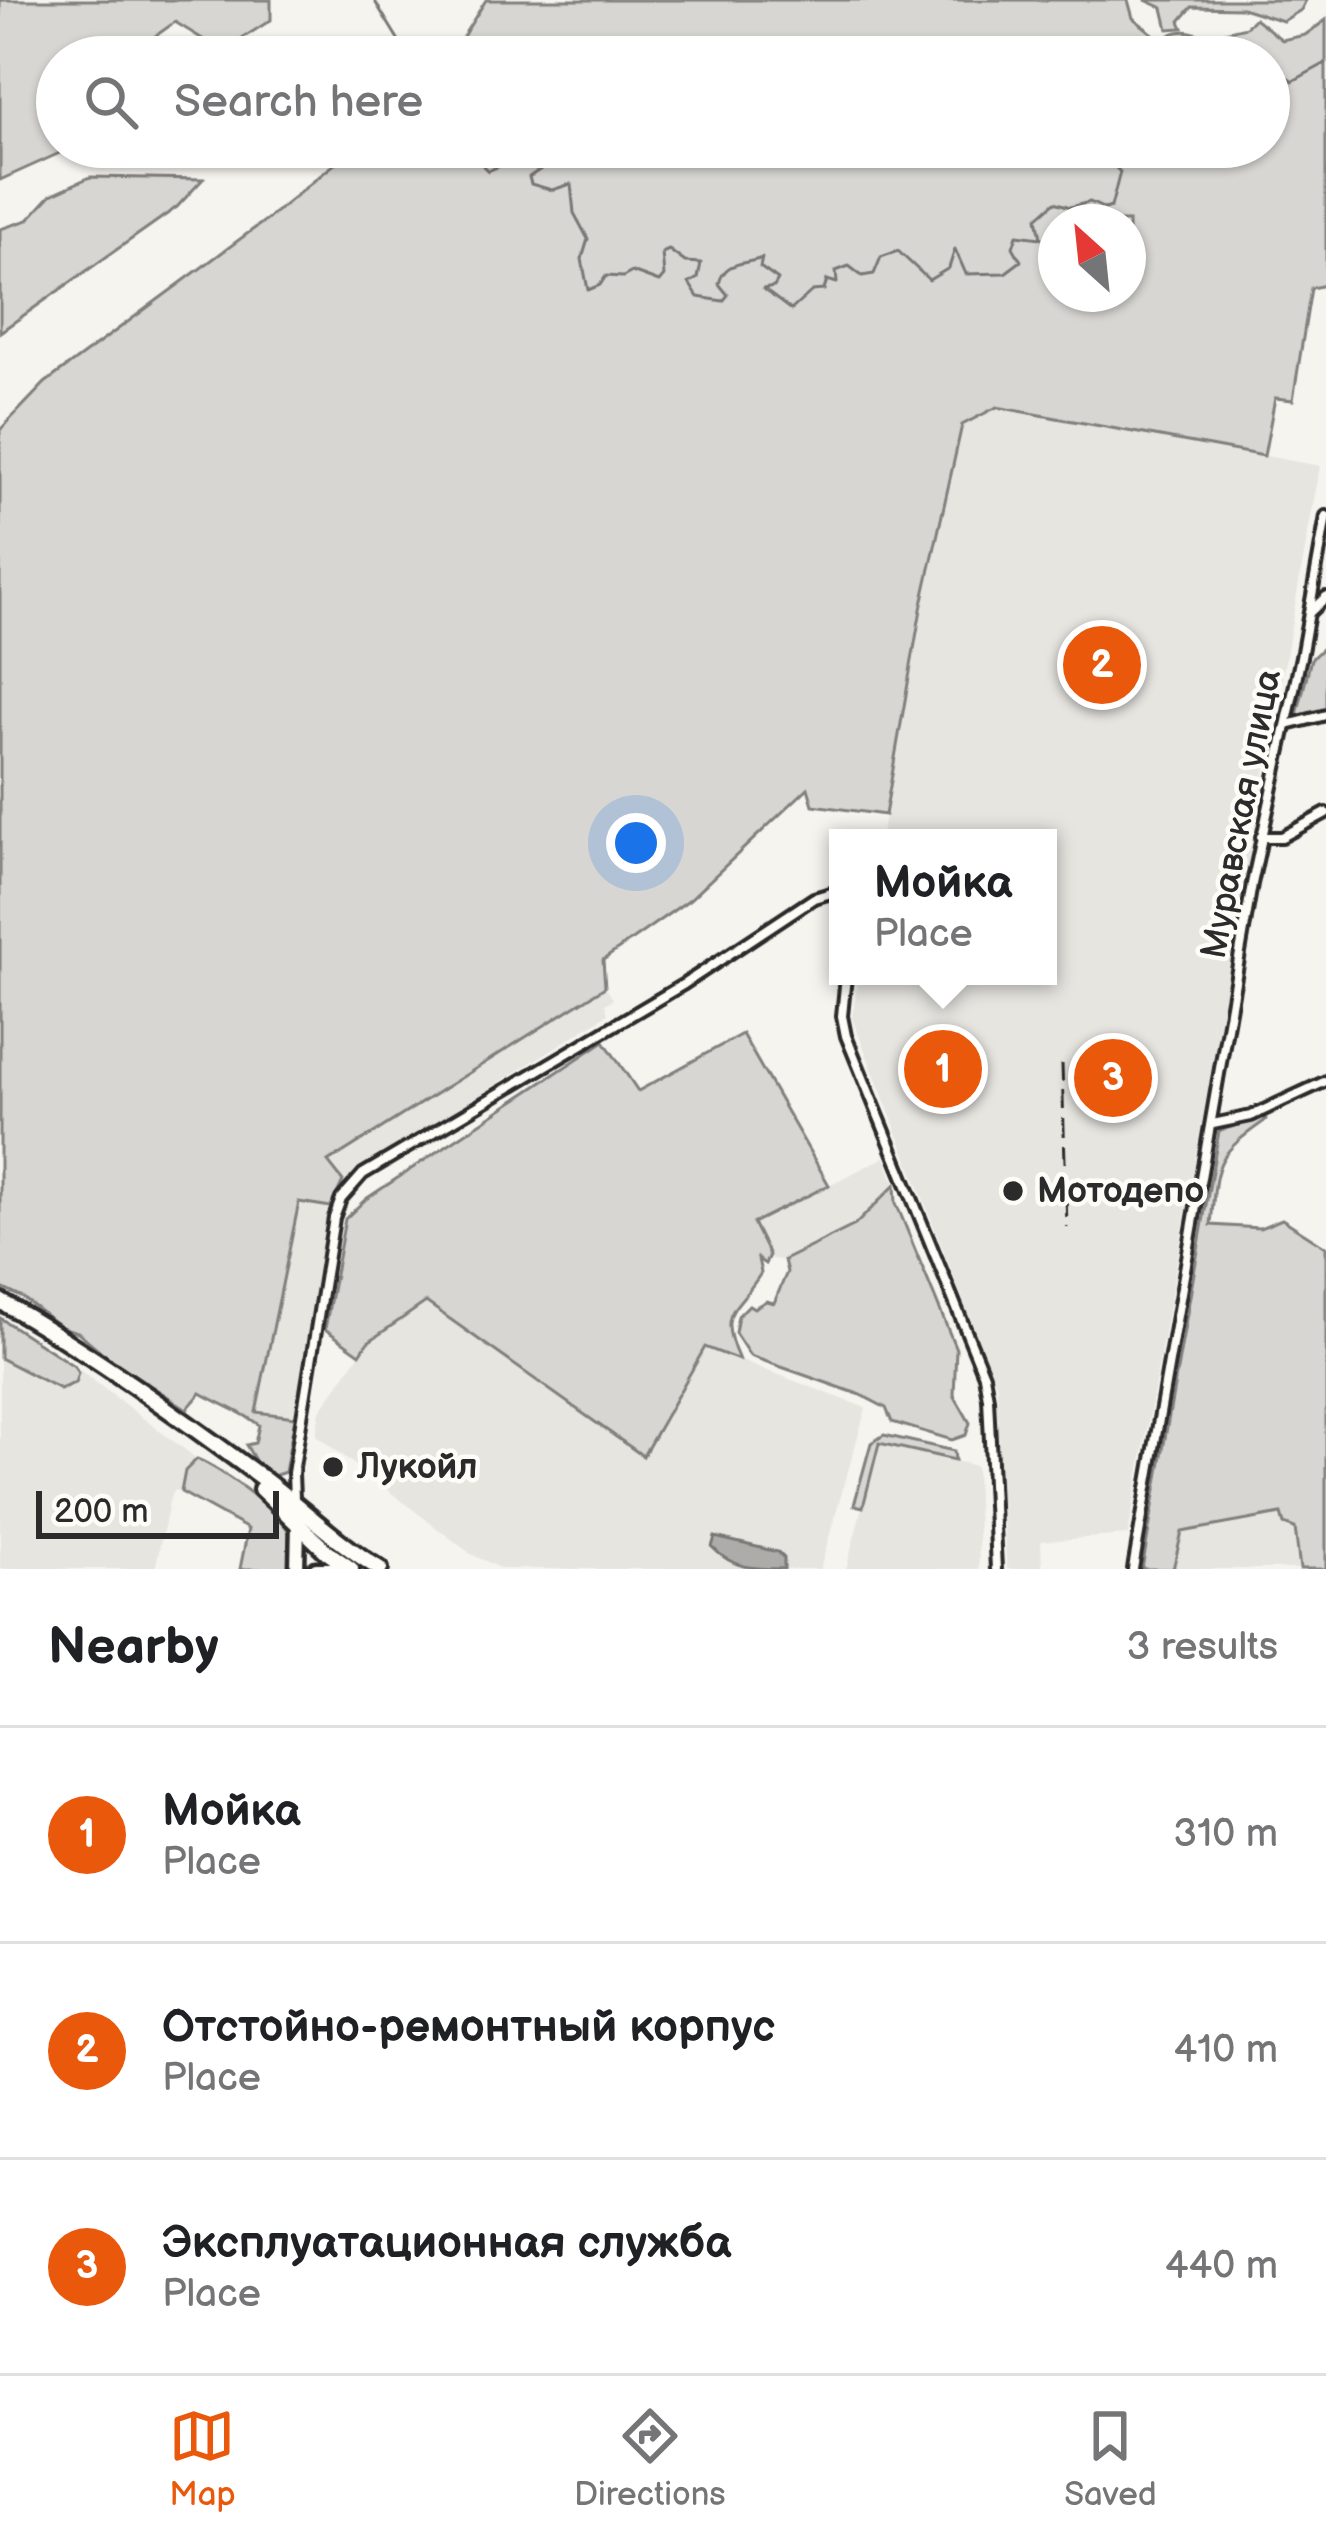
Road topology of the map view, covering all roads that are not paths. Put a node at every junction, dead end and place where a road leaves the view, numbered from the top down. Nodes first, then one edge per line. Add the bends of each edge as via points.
1 (1326, 515) edge
2 (1326, 597) edge
3 (1309, 614) junction
4 (1326, 715) edge
5 (1287, 725) junction
6 (1326, 813) edge
7 (1261, 837) junction
8 (829, 894) edge
9 (845, 985) edge
10 (1326, 1081) edge
11 (1213, 1124) junction
12 (0, 1301) edge
13 (0, 1311) edge
14 (295, 1506) junction
15 (301, 1532) junction
16 (329, 1535) junction
17 (297, 1569) edge
18 (316, 1569) edge
19 (332, 1569) edge
20 (351, 1569) edge
21 (380, 1569) edge
22 (996, 1569) edge
23 (1133, 1569) edge

1 - 3 street, Муравская улица
2 - 3 street
3 - 5 street, Муравская улица
4 - 5 street
5 - 7 street, Муравская улица
6 - 7 street via 1282,837
7 - 11 street, Муравская улица
8 - 14 street via 350,1186 334,1218 293,1473
9 - 22 street via 846,1036 984,1375
10 - 11 street via 1251,1116
11 - 23 street, Муравская улица
12 - 14 main road
13 - 15 main road via 255,1484
14 - 15 main road
14 - 16 main road
15 - 16 main road
15 - 17 main road
15 - 20 main road
16 - 21 main road
18 - 19 main road

